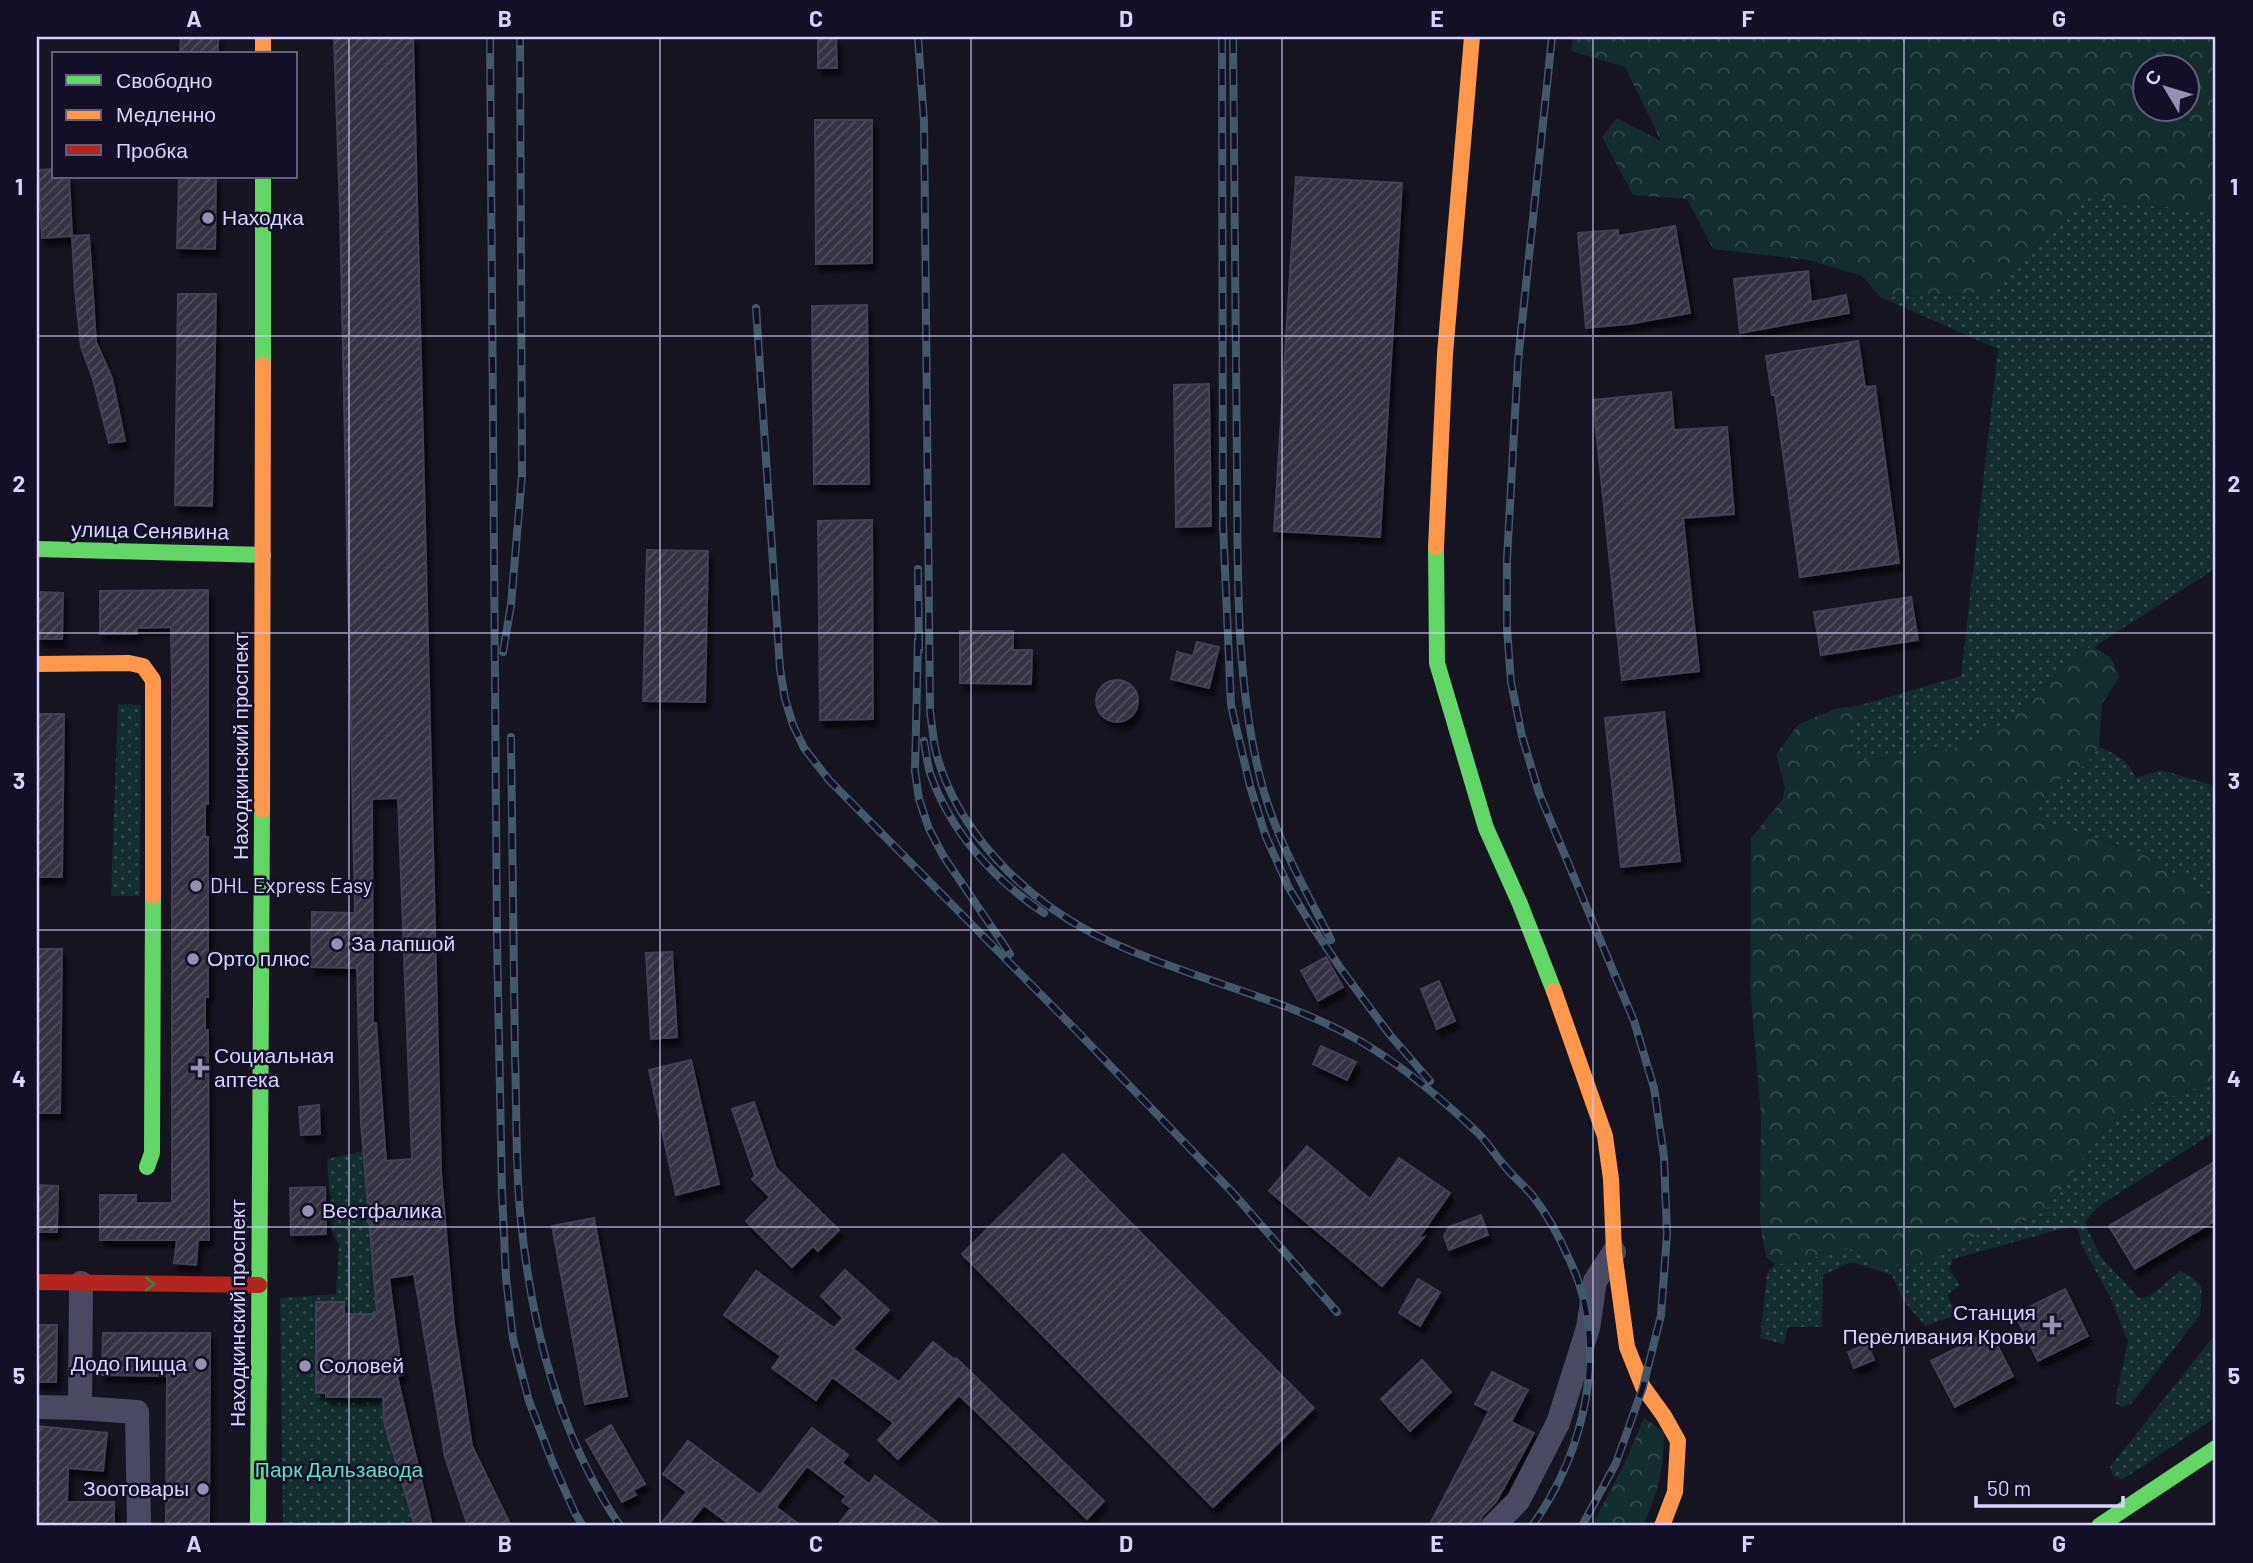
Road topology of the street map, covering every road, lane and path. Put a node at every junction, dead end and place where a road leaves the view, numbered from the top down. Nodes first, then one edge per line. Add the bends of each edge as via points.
1 (1472, 37) edge
2 (263, 178) edge
3 (37, 550) edge
4 (262, 555) junction
5 (37, 664) edge
6 (147, 1167) dead end
7 (1614, 1252) junction
8 (37, 1282) edge
9 (81, 1283) junction
10 (258, 1285) junction
11 (37, 1407) edge
12 (80, 1408) junction
13 (2216, 1448) edge
14 (139, 1526) edge
15 (258, 1526) edge
16 (1493, 1526) edge
17 (1662, 1526) edge
18 (2099, 1526) edge

1 - 7 street via 1445,354 1436,547 1437,663 1486,828 1545,966 1605,1136
2 - 4 street, Находкинский проспект
3 - 4 street, улица Сенявина
4 - 10 street, Находкинский проспект
5 - 6 street via 129,663 143,666 153,680 152,1153
7 - 16 street via 1595,1281 1588,1328 1558,1423 1517,1501
7 - 17 street via 1627,1348 1643,1387 1678,1441 1675,1492
8 - 9 street
9 -> 10 street
9 - 12 street
10 - 15 street, Находкинский проспект
11 - 12 street
12 - 14 street via 137,1412
13 - 18 street

